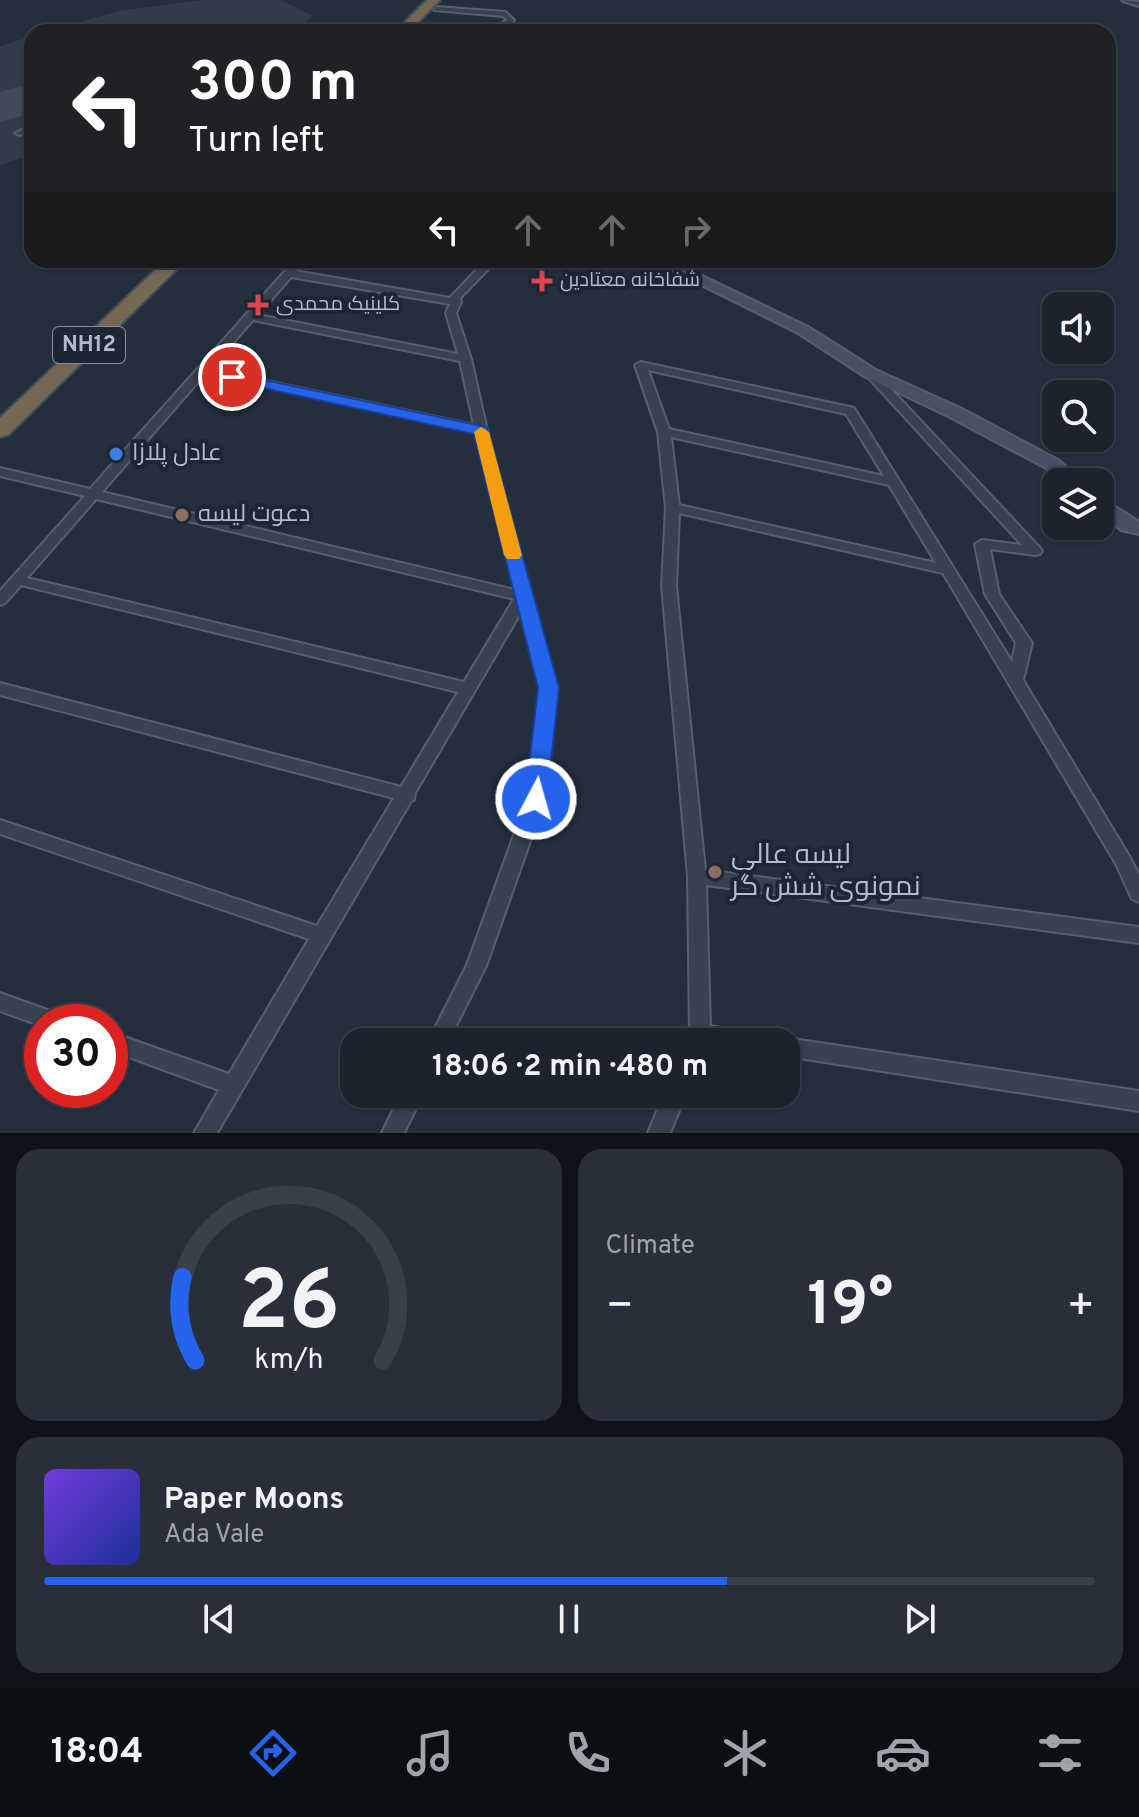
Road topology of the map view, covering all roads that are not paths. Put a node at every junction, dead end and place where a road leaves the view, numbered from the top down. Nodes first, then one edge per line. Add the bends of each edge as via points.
1 (1125, 0) edge
2 (439, 3) edge
3 (1139, 4) edge
4 (411, 24) edge
5 (419, 24) edge
6 (505, 24) edge
7 (24, 131) edge
8 (19, 133) dead end
9 (150, 268) edge
10 (169, 268) edge
11 (293, 268) edge
12 (484, 268) edge
13 (675, 268) edge
14 (288, 273) junction
15 (456, 302) junction
16 (249, 316) junction
17 (465, 359) junction
18 (201, 370) junction
19 (870, 373) junction
20 (0, 409) edge
21 (0, 430) edge
22 (481, 430) junction
23 (664, 432) junction
24 (1055, 468) edge
25 (0, 472) edge
26 (892, 482) junction
27 (93, 494) junction
28 (673, 508) junction
29 (1114, 514) edge
30 (1139, 528) edge
31 (947, 570) junction
32 (17, 580) junction
33 (523, 596) junction
34 (0, 600) edge
35 (1015, 680) junction
36 (0, 689) edge
37 (470, 689) junction
38 (408, 795) junction
39 (0, 827) edge
40 (697, 876) junction
41 (1139, 894) edge
42 (320, 935) junction
43 (1139, 935) edge
44 (0, 1002) edge
45 (24, 1010) edge
46 (445, 1028) edge
47 (698, 1028) edge
48 (128, 1047) edge
49 (800, 1049) edge
50 (233, 1085) junction
51 (1139, 1101) edge
52 (405, 1108) edge
53 (669, 1108) edge
54 (205, 1133) edge
55 (393, 1133) edge
56 (659, 1133) edge

1 - 3 street
2 - 4 highway
2 - 5 highway
2 - 6 street via 505,14 511,20
7 - 8 street
9 - 20 highway, NH12
10 - 21 highway, NH12
11 - 14 street
12 - 15 street
13 - 19 street via 803,330
14 - 15 street
14 - 16 street
15 - 17 street via 451,313
16 - 17 street
16 - 18 street
17 - 22 street
18 - 22 street
18 - 27 street
19 - 24 street
19 - 35 street via 1035,551 982,544 992,594 1024,643
22 - 33 street
23 - 26 street
23 - 26 street via 641,365 850,411
23 - 28 street
25 - 27 street
26 - 31 street
27 - 32 street
27 - 33 street
28 - 31 street
28 - 40 street via 669,586
29 - 30 street
31 - 35 street
32 - 34 street
32 - 37 street
33 - 37 street
33 - 46 street via 548,688 536,799 476,966
35 - 41 street
36 - 38 street
37 - 38 street
38 - 42 street
39 - 42 street
40 - 43 street
40 - 47 street
42 - 50 street
44 - 45 street
48 - 50 street
49 - 51 street
50 - 54 street
52 - 55 street
53 - 56 street

